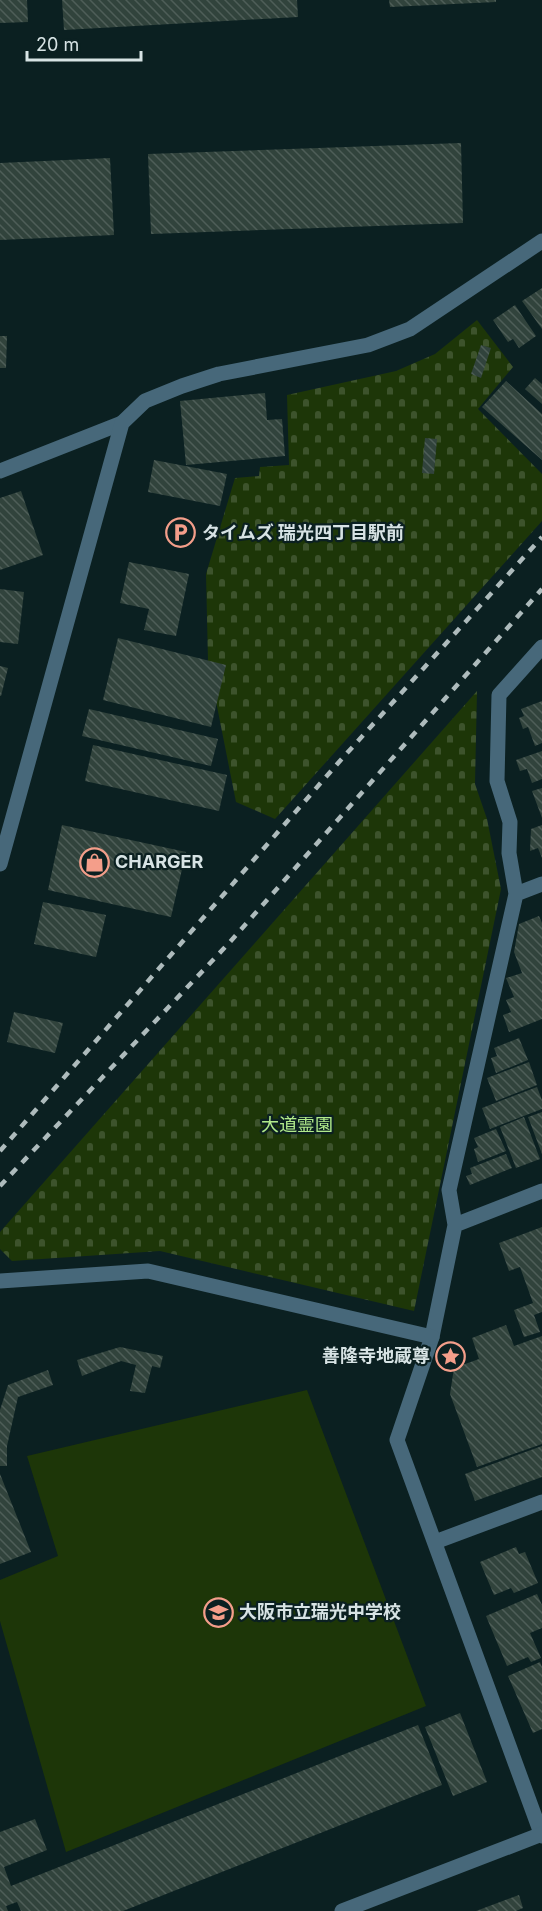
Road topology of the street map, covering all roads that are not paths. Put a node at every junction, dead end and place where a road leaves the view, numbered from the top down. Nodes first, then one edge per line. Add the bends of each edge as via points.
1 (542, 241) edge
2 (122, 423) junction
3 (0, 471) edge
4 (542, 647) edge
5 (0, 864) edge
6 (542, 884) edge
7 (516, 894) junction
8 (542, 1191) edge
9 (455, 1225) junction
10 (0, 1281) edge
11 (432, 1337) junction
12 (542, 1502) edge
13 (435, 1542) junction
14 (542, 1835) edge
15 (342, 1911) edge

1 - 2 street via 410,329 368,345 219,374 182,386 145,401
2 - 3 street
2 - 5 street
4 - 7 street via 499,695 497,781 510,822 509,853
6 - 7 street
7 - 9 street via 449,1190
8 - 9 street
9 - 11 street
10 - 11 street via 148,1271
11 - 13 street via 397,1440
12 - 13 street
13 - 14 street
14 - 15 street

